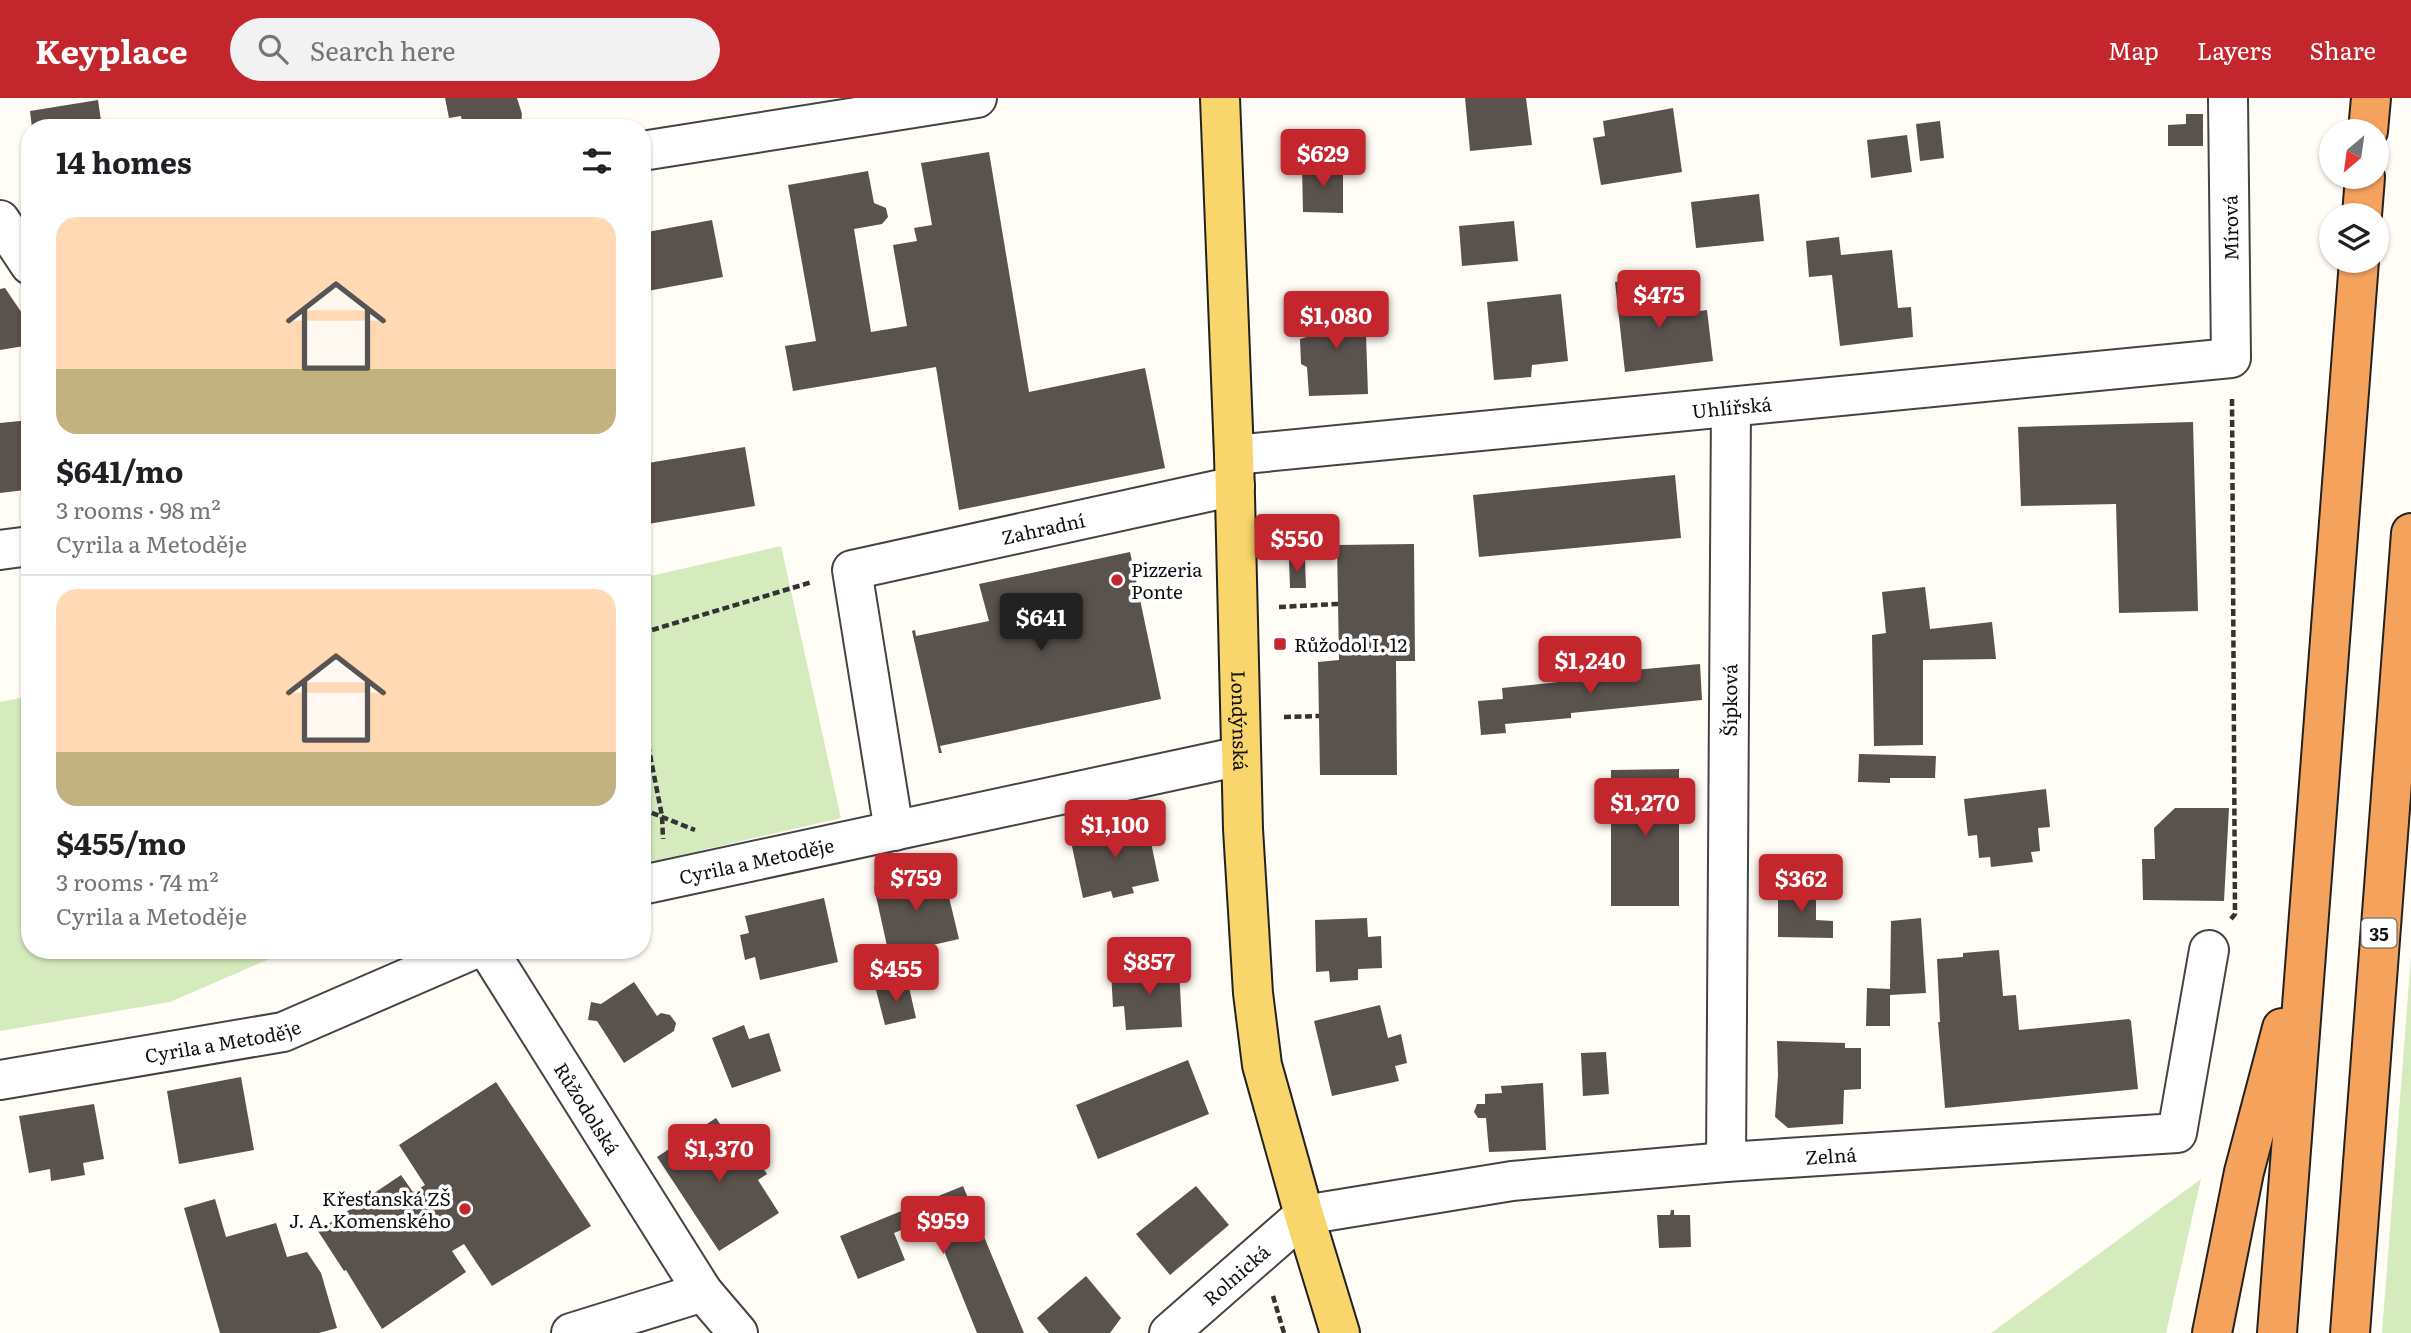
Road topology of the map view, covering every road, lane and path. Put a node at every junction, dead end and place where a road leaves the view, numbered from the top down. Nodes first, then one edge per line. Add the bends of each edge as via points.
1 (977, 98) edge
2 (1220, 98) edge
3 (2228, 98) edge
4 (2371, 98) edge
5 (2369, 119) edge
6 (651, 150) edge
7 (2358, 273) edge
8 (2231, 358) junction
9 (1731, 407) junction
10 (1234, 471) junction
11 (2411, 533) edge
12 (21, 547) edge
13 (0, 550) edge
14 (852, 570) junction
15 (1338, 604) dead end
16 (1279, 607) dead end
17 (651, 630) edge
18 (1319, 716) dead end
19 (1284, 718) dead end
20 (1241, 757) junction
21 (651, 760) edge
22 (894, 831) junction
23 (651, 883) edge
24 (2307, 934) junction
25 (2209, 950) joint
26 (451, 959) edge
27 (494, 959) edge
28 (0, 1080) edge
29 (1726, 1162) junction
30 (1304, 1215) junction
31 (703, 1292) junction
32 (1273, 1295) dead end
33 (571, 1333) edge
34 (738, 1333) edge
35 (1169, 1333) edge
36 (1284, 1333) edge
37 (1340, 1333) edge
38 (2211, 1333) edge
39 (2277, 1333) edge
40 (2350, 1333) edge

1 - 6 street
2 - 10 main road, Londýnská
3 - 8 street, Mírová
4 - 5 highway
7 - 24 highway
8 - 9 street, Uhlířská
8 - 25 path via 2235,914
9 - 10 street, Uhlířská
9 - 29 street, Šípková
10 - 14 street, Zahradní
10 - 20 main road, Londýnská
11 - 40 highway, 35
12 - 13 street
14 - 17 path
14 - 22 street
15 - 16 path
18 - 19 path
20 - 22 street, Cyrila a Metoděje
20 - 30 main road, Londýnská via 1253,993 1262,1065
21 - 23 path via 662,816 663,859
22 - 23 street, Cyrila a Metoděje
24 - 38 highway via 2244,1172
24 - 39 highway
25 - 29 street, Zelná via 2176,1133
26 - 28 street, Cyrila a Metoděje via 283,1032
27 - 31 street, Růžodolská
29 - 30 street, Zelná via 1512,1181
30 - 35 street, Rolnická
30 - 37 main road, Londýnská
31 - 33 street
31 - 34 street, Růžodolská
32 - 36 path

